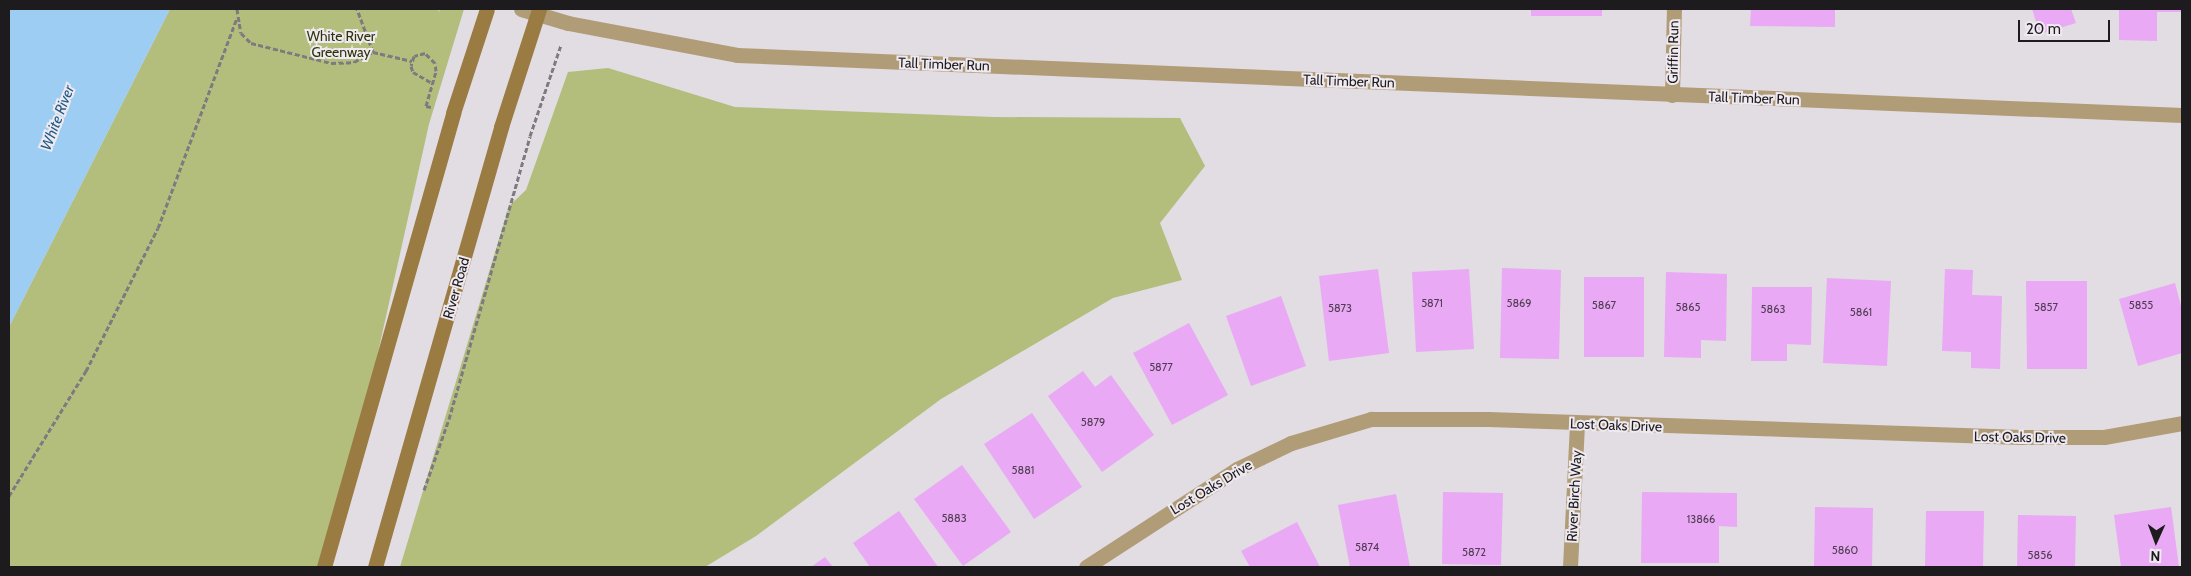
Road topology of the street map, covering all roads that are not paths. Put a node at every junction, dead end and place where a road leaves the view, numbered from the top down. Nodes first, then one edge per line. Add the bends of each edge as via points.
1 (487, 9) edge
2 (521, 9) edge
3 (1674, 9) edge
4 (538, 12) edge
5 (1672, 95) junction
6 (2182, 115) edge
7 (2182, 423) edge
8 (1577, 424) junction
9 (324, 567) edge
10 (375, 567) edge
11 (1086, 567) edge
12 (1570, 567) edge

1 - 9 main road via 450,121
2 - 4 street, Tall Timber Run
3 - 5 street, Griffin Run
4 - 5 street, Tall Timber Run via 568,23 737,55
4 - 10 main road, River Road via 499,134
5 - 6 street, Tall Timber Run
7 - 8 street, Lost Oaks Drive via 2104,437
8 - 11 street, Lost Oaks Drive via 1488,419 1371,419 1333,429 1291,443 1237,468
8 - 12 street, River Birch Way

